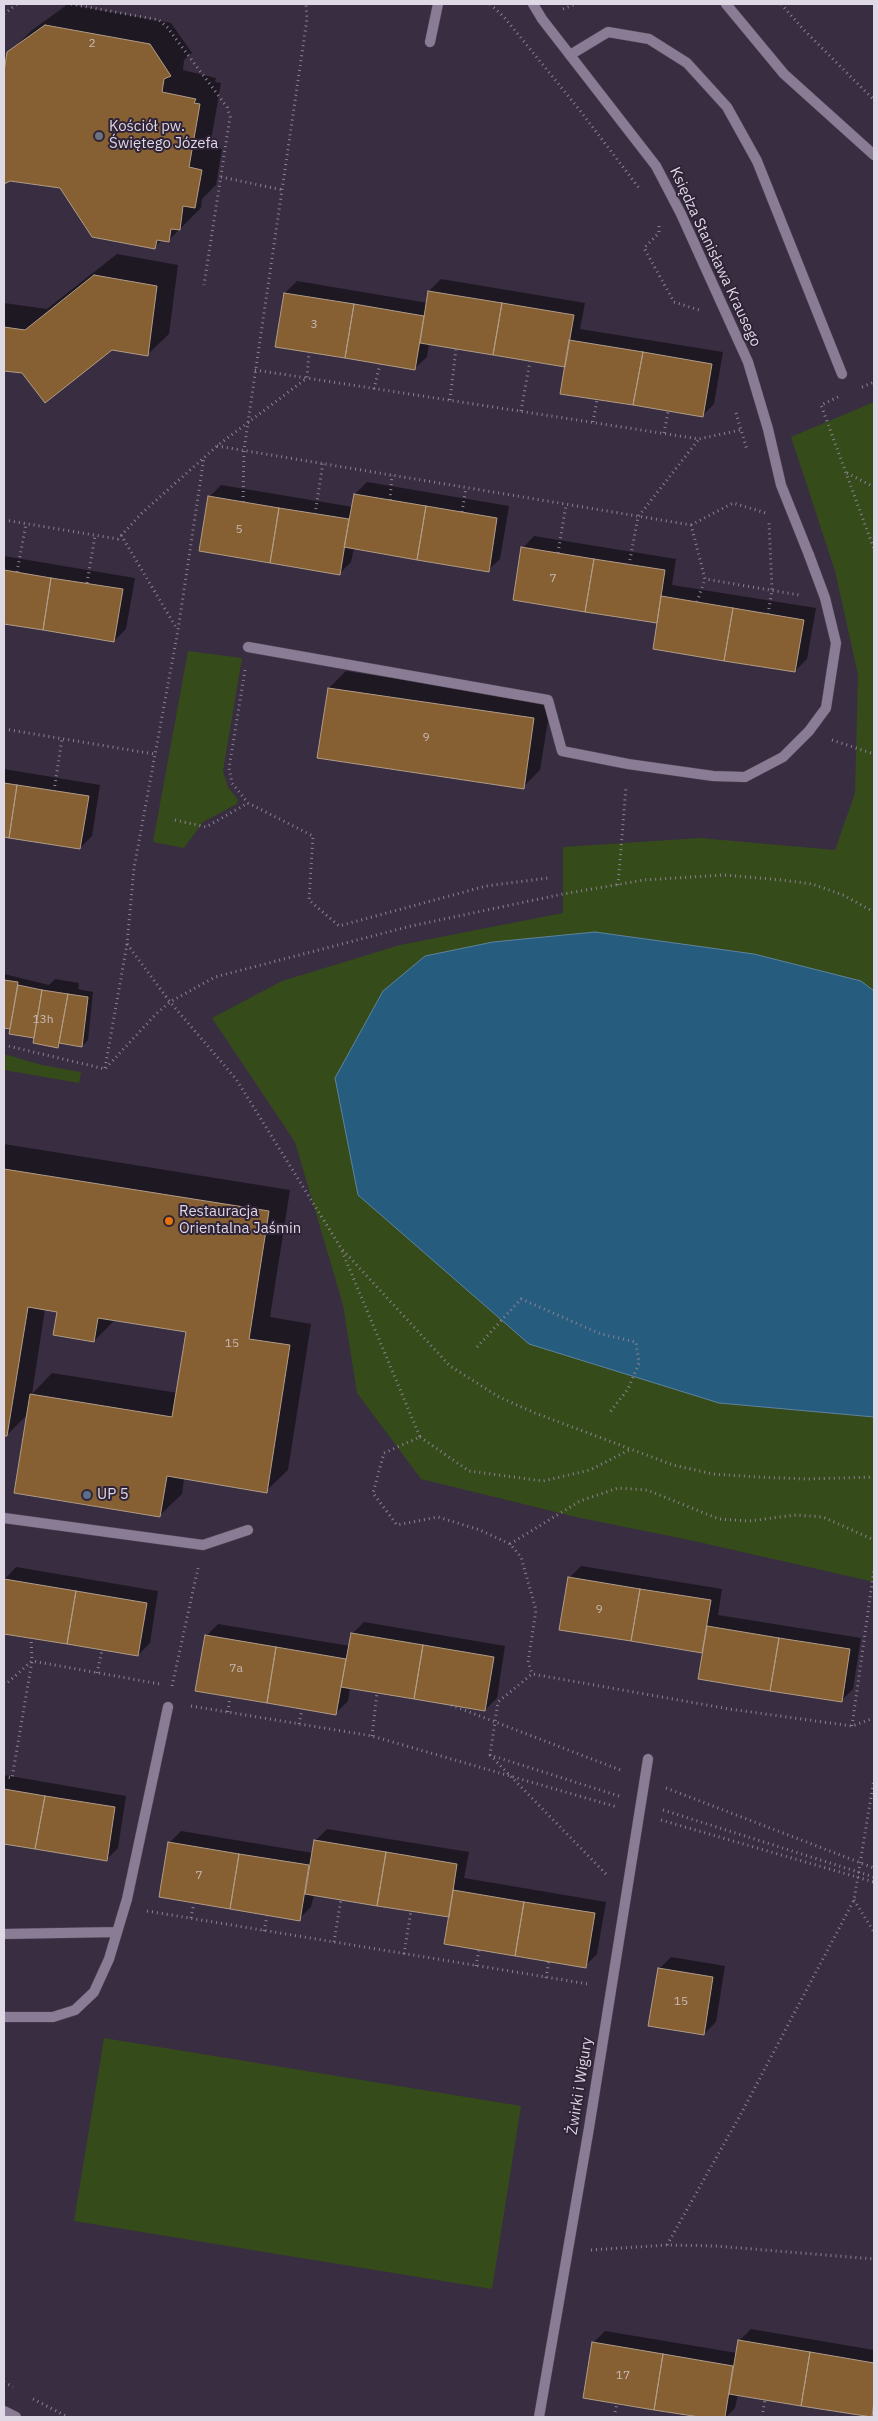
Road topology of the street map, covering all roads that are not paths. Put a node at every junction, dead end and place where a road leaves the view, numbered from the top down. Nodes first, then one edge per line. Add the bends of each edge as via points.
1 (438, 4) edge
2 (533, 4) edge
3 (726, 4) edge
4 (430, 42) dead end
5 (570, 55) junction
6 (874, 154) edge
7 (842, 374) dead end
8 (248, 647) road end
9 (4, 1518) edge
10 (248, 1530) dead end
11 (168, 1707) road end
12 (648, 1759) dead end
13 (117, 1932) junction
14 (4, 1934) edge
15 (4, 2016) edge
16 (4, 2411) edge
17 (16, 2417) edge
18 (539, 2417) edge

1 - 4 street
2 - 5 street, Księdza Stanisława Krausego
3 - 6 street via 784,74
5 - 7 street via 608,32 649,39 686,64 727,107 757,161
5 - 8 street, Księdza Stanisława Krausego via 656,166 748,362 781,485 825,598 836,643 826,708 784,757 745,776 713,776 562,751 548,700
9 - 10 street via 203,1544
11 - 13 street
12 - 18 street, Żwirki i Wigury
13 - 14 street
13 - 15 street via 94,1992 75,2010 53,2017
16 - 17 street

